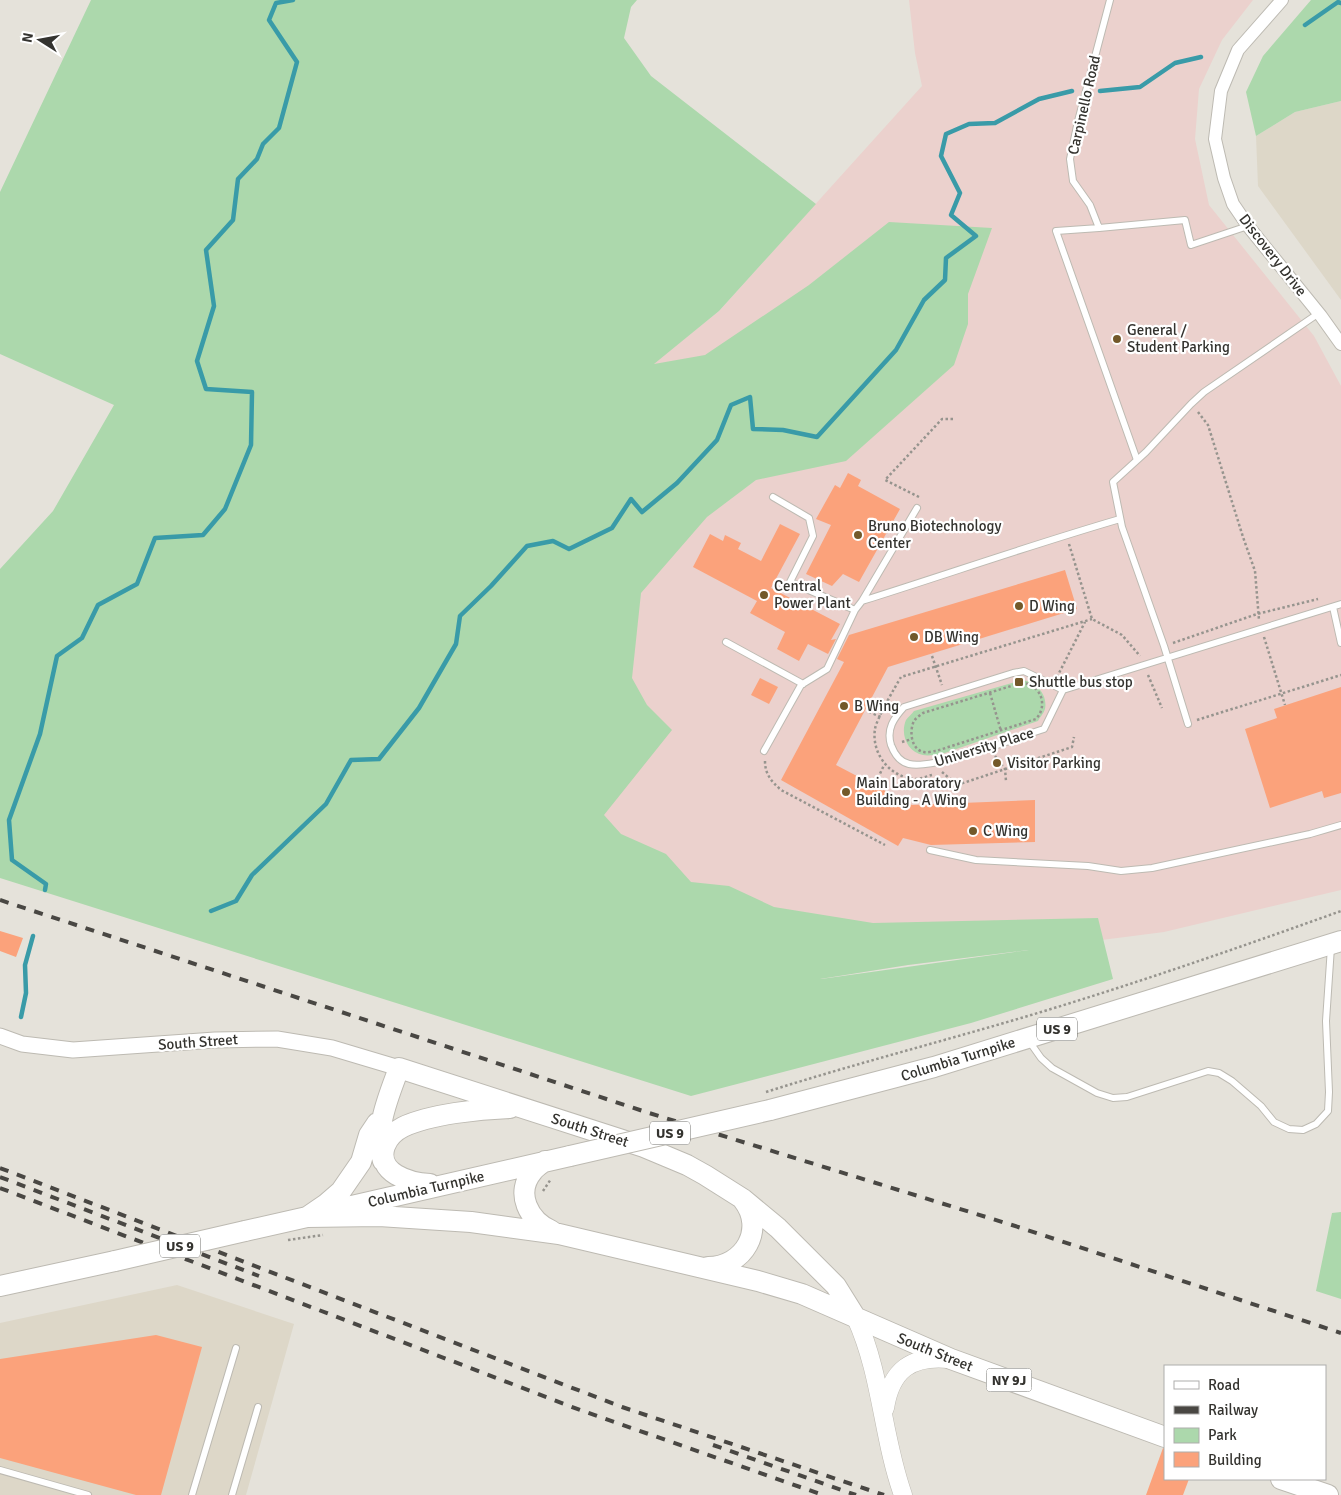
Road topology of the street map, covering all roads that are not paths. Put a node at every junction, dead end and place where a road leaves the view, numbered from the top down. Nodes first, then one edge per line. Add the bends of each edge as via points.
1 (1110, 0) edge
2 (1282, 0) edge
3 (1248, 226) junction
4 (1099, 228) junction
5 (1319, 312) junction
6 (1341, 344) edge
7 (1137, 460) junction
8 (773, 496) dead end
9 (916, 508) road end
10 (1120, 519) junction
11 (862, 601) junction
12 (1341, 604) edge
13 (1333, 606) junction
14 (854, 610) junction
15 (726, 642) dead end
16 (1341, 643) edge
17 (1168, 657) junction
18 (803, 684) junction
19 (1063, 690) junction
20 (1188, 724) road end
21 (764, 751) road end
22 (1341, 825) edge
23 (930, 850) dead end
24 (1336, 942) edge
25 (0, 1036) edge
26 (1027, 1039) junction
27 (399, 1068) junction
28 (526, 1108) junction
29 (384, 1113) junction
30 (383, 1161) junction
31 (545, 1161) junction
32 (445, 1185) junction
33 (743, 1199) junction
34 (307, 1217) junction
35 (559, 1234) junction
36 (701, 1267) junction
37 (0, 1286) edge
38 (856, 1318) junction
39 (236, 1348) dead end
40 (951, 1360) junction
41 (258, 1407) dead end
42 (884, 1421) junction
43 (1164, 1437) edge
44 (0, 1470) edge
45 (1284, 1480) edge
46 (88, 1495) edge
47 (192, 1495) edge
48 (232, 1495) edge
49 (903, 1495) edge
50 (1328, 1495) edge

1 - 4 lane, Carpinello Road via 1070,159 1073,181 1090,205
2 - 3 street, Discovery Drive via 1238,50 1221,90 1215,139 1233,204
3 - 4 lane via 1191,245 1185,220
3 - 5 street, Discovery Drive
4 - 7 lane via 1056,231
5 - 6 street, Discovery Drive
5 - 7 lane via 1191,404
7 - 10 lane via 1113,482
8 - 14 lane via 809,518 813,536 790,582
9 - 11 lane
10 - 11 lane
10 - 17 lane
11 - 14 lane
12 - 13 lane
13 - 16 lane
13 - 17 lane
14 - 18 lane via 827,669
15 - 18 lane
17 - 19 lane
17 - 20 lane
18 - 21 lane
19 - 19 lane, University Place via 1024,671 904,707 895,717 889,737 896,755 910,764 936,763 1044,729
22 - 23 lane via 1152,868 1121,871 976,860
24 - 26 main road, Columbia Turnpike / US 9
24 - 26 lane via 1326,1021 1328,1111 1316,1124 1303,1130 1289,1129 1274,1122 1232,1081 1208,1071 1127,1097 1113,1098 1097,1093 1052,1068
25 - 27 street, South Street via 22,1044 73,1050 215,1040 277,1040 332,1048
26 - 31 main road, Columbia Turnpike / US 9, bridge via 894,1078 767,1101
27 - 28 main road, South Street
27 - 29 main road
28 - 30 main road via 479,1110 416,1122 390,1138 383,1151
28 - 33 main road, South Street via 666,1156
29 - 30 main road via 380,1136
29 - 34 main road via 369,1135 361,1162 342,1191
30 - 32 main road via 399,1177
31 - 32 main road, Columbia Turnpike / US 9
31 - 35 main road via 528,1179 525,1201 535,1220
32 - 34 main road, Columbia Turnpike / US 9
33 - 36 main road via 753,1219 748,1244 733,1261 723,1266
33 - 38 main road, South Street via 823,1272 847,1301
34 - 35 main road via 441,1219
34 - 37 main road, US 9, bridge
35 - 36 main road
36 - 38 main road via 781,1287
38 - 40 main road, South Street / NY 9J
38 - 42 main road via 871,1358
39 - 47 lane
40 - 42 main road via 922,1360 902,1370 889,1388
40 - 43 main road, South Street / NY 9J
41 - 48 lane
42 - 49 main road
44 - 46 lane
45 - 50 main road

